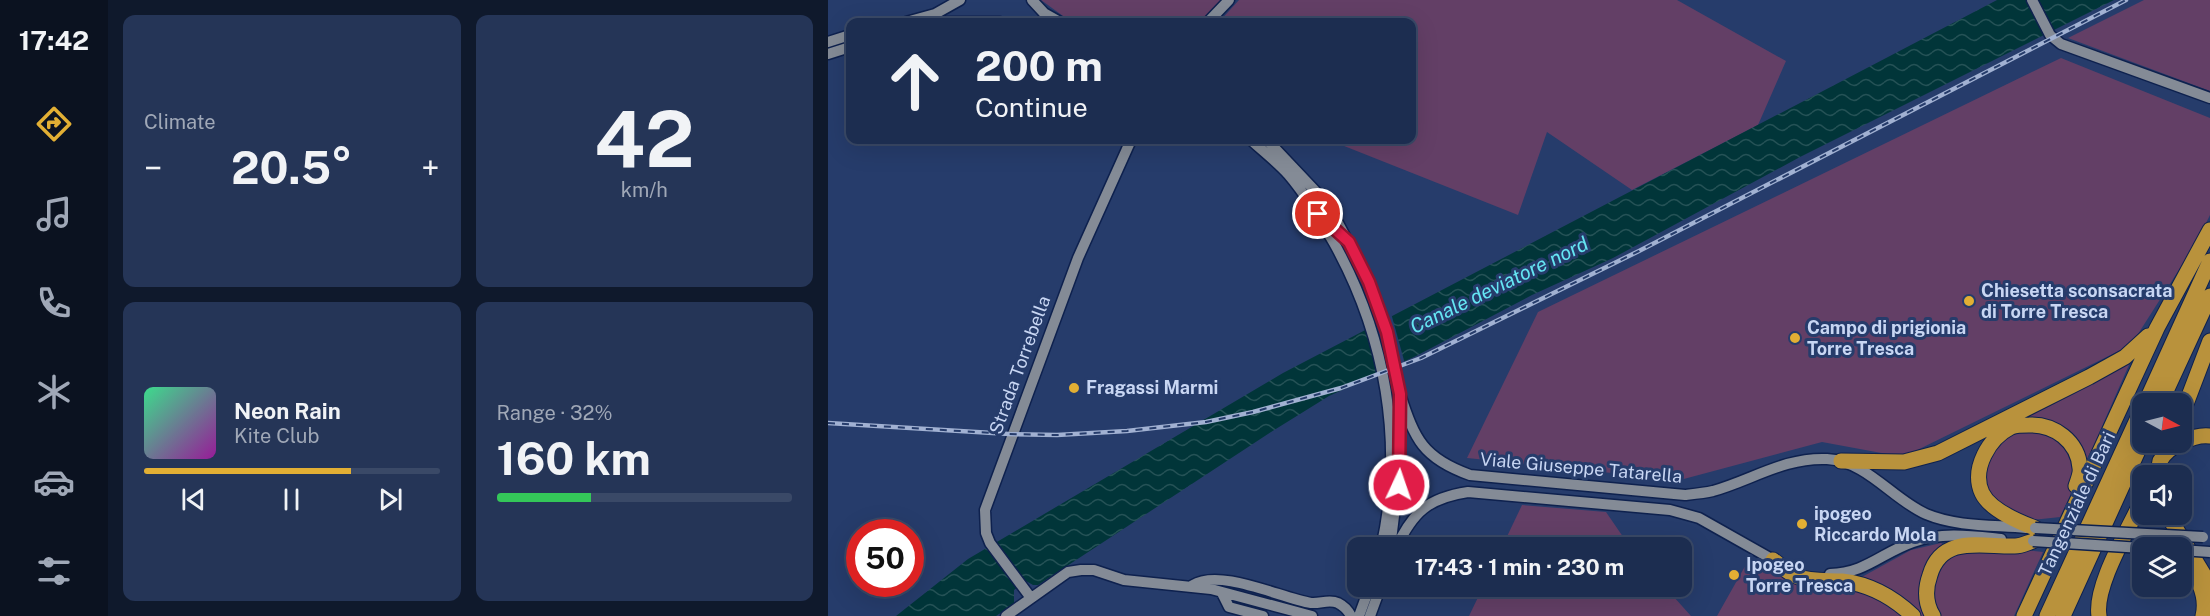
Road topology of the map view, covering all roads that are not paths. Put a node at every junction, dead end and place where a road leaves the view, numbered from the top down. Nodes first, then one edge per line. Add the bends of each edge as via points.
1 (960, 0) edge
2 (1032, 0) edge
3 (1228, 0) edge
4 (2032, 0) edge
5 (919, 18) edge
6 (1053, 18) edge
7 (1212, 18) edge
8 (846, 36) edge
9 (828, 42) edge
10 (846, 48) edge
11 (828, 54) edge
12 (2210, 98) edge
13 (1129, 144) edge
14 (1255, 144) edge
15 (1272, 144) edge
16 (1306, 182) junction
17 (1318, 214) junction
18 (2210, 230) edge
19 (1349, 242) junction
20 (2210, 261) edge
21 (2210, 296) edge
22 (2157, 328) junction
23 (2210, 341) edge
24 (2150, 393) edge
25 (2165, 393) edge
26 (2190, 393) edge
27 (1400, 394) junction
28 (2132, 431) edge
29 (2210, 436) edge
30 (2137, 453) edge
31 (1841, 461) junction
32 (2161, 465) edge
33 (2067, 518) junction
34 (2132, 521) edge
35 (2174, 525) edge
36 (2034, 535) junction
37 (2208, 536) edge
38 (1382, 537) edge
39 (1391, 537) edge
40 (1402, 537) edge
41 (2132, 547) edge
42 (2192, 551) edge
43 (2210, 552) edge
44 (1773, 560) junction
45 (2192, 573) edge
46 (2210, 585) edge
47 (1192, 586) junction
48 (1222, 593) junction
49 (1366, 597) edge
50 (1377, 597) edge
51 (1031, 598) junction
52 (1006, 616) edge
53 (1263, 616) edge
54 (1312, 616) edge
55 (1351, 616) edge
56 (1359, 616) edge
57 (1370, 616) edge
58 (1913, 616) edge
59 (1933, 616) edge
60 (2022, 616) edge
61 (2048, 616) edge
62 (2063, 616) edge
63 (2099, 616) edge
64 (2203, 616) edge

1 - 5 main road via 945,10
2 - 6 main road
3 - 7 main road
4 - 12 main road via 2050,35 2061,44
8 - 9 main road
10 - 11 main road
13 - 51 main road, Strada Torrebella via 1078,258 985,510 990,543
14 - 17 main road via 1288,175
15 - 16 main road
16 - 17 main road
16 - 19 main road
17 - 19 main road
17 - 38 main road via 1348,267 1373,331 1387,397 1390,480
18 - 22 highway
19 - 27 main road via 1387,332
20 - 24 highway
21 - 25 highway
22 - 31 highway via 2112,365 1938,453 1904,462
22 - 33 highway
23 - 26 highway
27 - 31 main road, Viale Giuseppe Tatarella via 1420,444 1450,468 1470,475 1685,495 1713,491 1784,464 1812,459
27 - 39 main road via 1400,468
28 - 61 highway, Tangenziale di Bari
29 - 32 highway via 2189,439 2172,449
30 - 62 highway, Tangenziale di Bari
31 - 36 main road, Viale Giuseppe Tatarella via 1870,475 1928,515
33 - 36 highway via 2081,469 2070,442 2048,426 2013,426 1995,437 1983,455 1982,494
33 - 60 highway
34 - 63 highway via 2102,585
35 - 46 highway
36 - 37 main road, Viale Giuseppe Tatarella, bridge
36 - 41 main road, Viale Giuseppe Tatarella, bridge
36 - 44 main road, Viale Giuseppe Tatarella via 1932,537 1844,573 1804,572
36 - 59 highway via 2017,546 1958,546 1938,559 1927,584
40 - 44 main road, Viale Giuseppe Tatarella via 1415,515 1429,503 1468,492 1670,510 1699,518
42 - 43 main road, bridge
44 - 58 highway via 1795,576 1873,589
45 - 64 highway via 2204,595
47 - 48 main road
47 - 51 main road via 1124,580 1081,570 1068,572
47 - 55 main road via 1211,580 1237,583 1312,603 1336,602
48 - 53 main road via 1229,607
48 - 54 main road
49 - 56 main road
50 - 57 main road
51 - 52 main road

